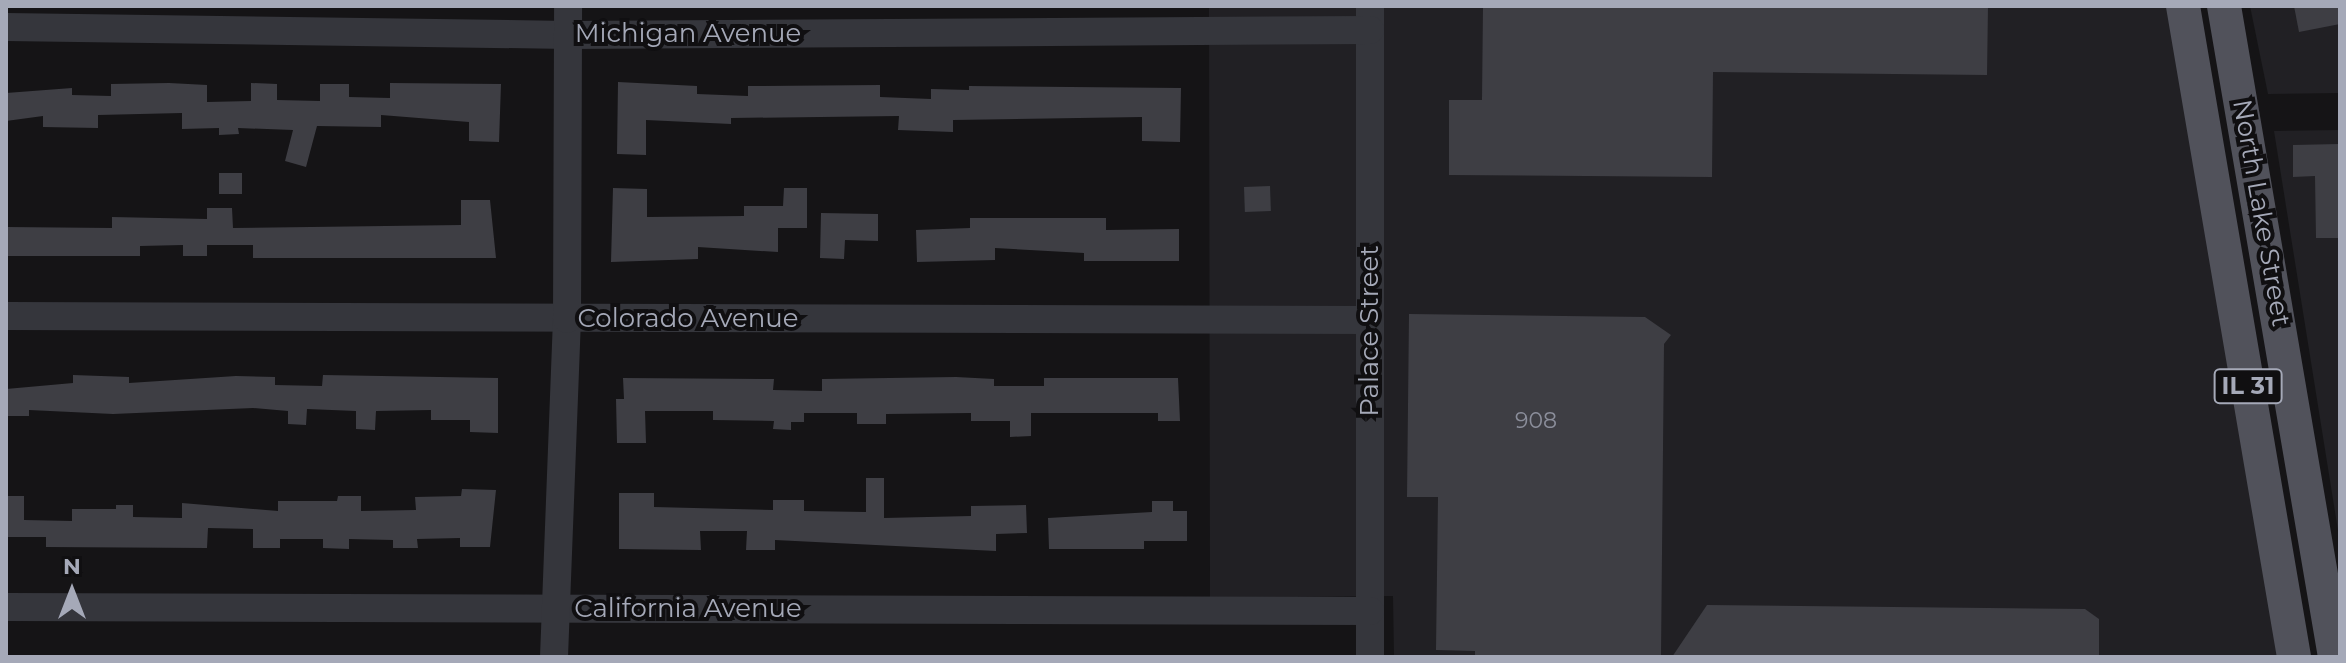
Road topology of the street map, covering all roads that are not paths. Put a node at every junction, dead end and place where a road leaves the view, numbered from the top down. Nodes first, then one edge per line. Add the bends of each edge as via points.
1 (568, 6) edge
2 (2183, 6) edge
3 (2224, 6) edge
4 (1370, 18) edge
5 (6, 27) edge
6 (569, 35) junction
7 (6, 316) edge
8 (567, 319) junction
9 (1370, 320) junction
10 (6, 607) edge
11 (554, 609) junction
12 (1370, 611) junction
13 (554, 657) edge
14 (1370, 657) edge
15 (2294, 657) edge
16 (2335, 657) edge

1 - 6 street
2 - 15 main road, North Lake Street / IL 31
3 - 16 main road, North Lake Street
4 - 6 street, Michigan Avenue
4 - 9 street, Palace Street
5 - 6 street, Michigan Avenue
6 - 8 street
7 - 8 street, Colorado Avenue
8 - 9 street, Colorado Avenue
8 - 11 street
9 - 12 street, Palace Street
10 - 11 street, California Avenue
11 - 12 street, California Avenue
11 - 13 street
12 - 14 street, Palace Street

